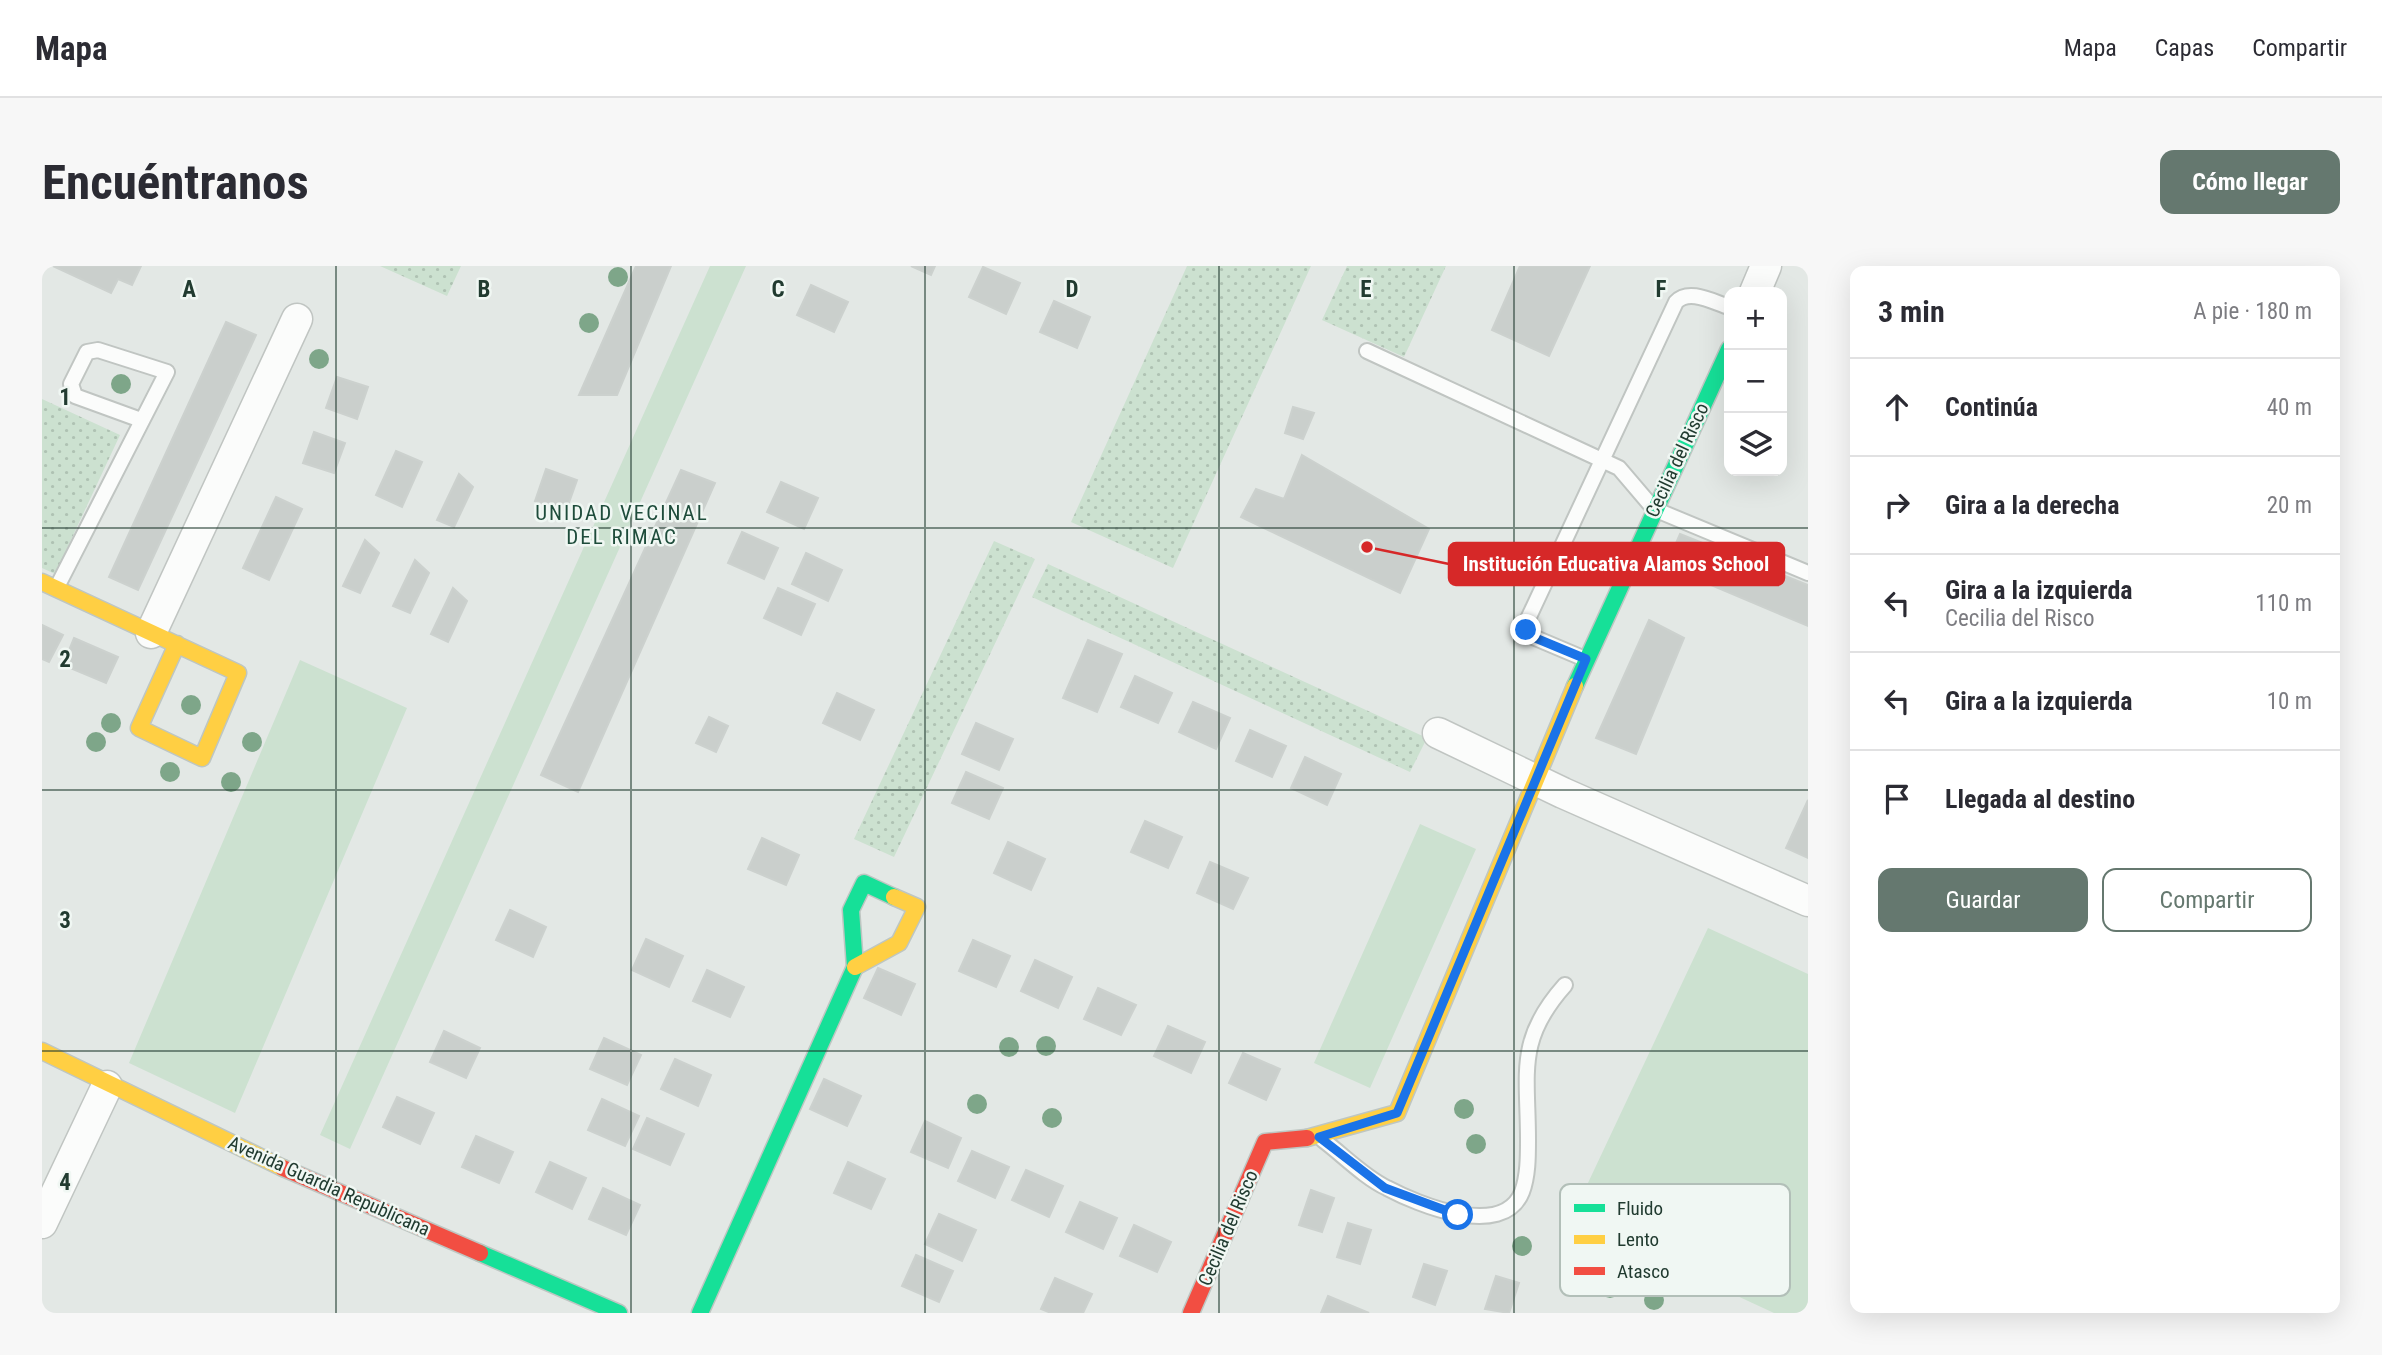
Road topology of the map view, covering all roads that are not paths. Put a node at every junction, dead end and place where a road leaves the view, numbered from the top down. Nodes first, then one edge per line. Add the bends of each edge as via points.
1 (1766, 266) edge
2 (1757, 287) edge
3 (1724, 305) edge
4 (297, 319) dead end
5 (1729, 350) edge
6 (1367, 351) dead end
7 (141, 420) junction
8 (1603, 460) junction
9 (1654, 509) junction
10 (1808, 573) edge
11 (49, 585) edge
12 (164, 638) junction
13 (1586, 659) junction
14 (1438, 733) dead end
15 (1535, 780) junction
16 (1808, 901) edge
17 (855, 967) junction
18 (1566, 985) dead end
19 (42, 1051) edge
20 (107, 1086) junction
21 (1319, 1137) junction
22 (42, 1223) edge
23 (619, 1313) edge
24 (700, 1313) edge
25 (1191, 1313) edge

1 - 2 street
3 - 8 lane via 1690,295 1676,302
4 - 12 street
5 - 9 street, Cecilia del Risco
6 - 8 lane
7 - 7 lane via 167,372 98,350 87,352 71,384 75,396
7 - 11 lane
8 - 9 lane via 1619,468
8 - 13 lane via 1526,630
9 - 10 lane
9 - 13 street, Cecilia del Risco
11 - 12 street
12 - 12 street via 238,673 202,758 139,728
13 - 15 street, Cecilia del Risco
14 - 15 street
15 - 16 street
15 - 21 street, Cecilia del Risco via 1397,1113
17 - 17 street via 851,910 864,883 917,907 899,943
17 - 24 street
18 - 21 lane via 1532,1033 1526,1068 1528,1163 1521,1195 1506,1210 1480,1218 1458,1215 1385,1188
19 - 20 street, Avenida Guardia Republicana
20 - 22 street
20 - 23 street, Avenida Guardia Republicana
21 - 25 street, Cecilia del Risco via 1265,1142

